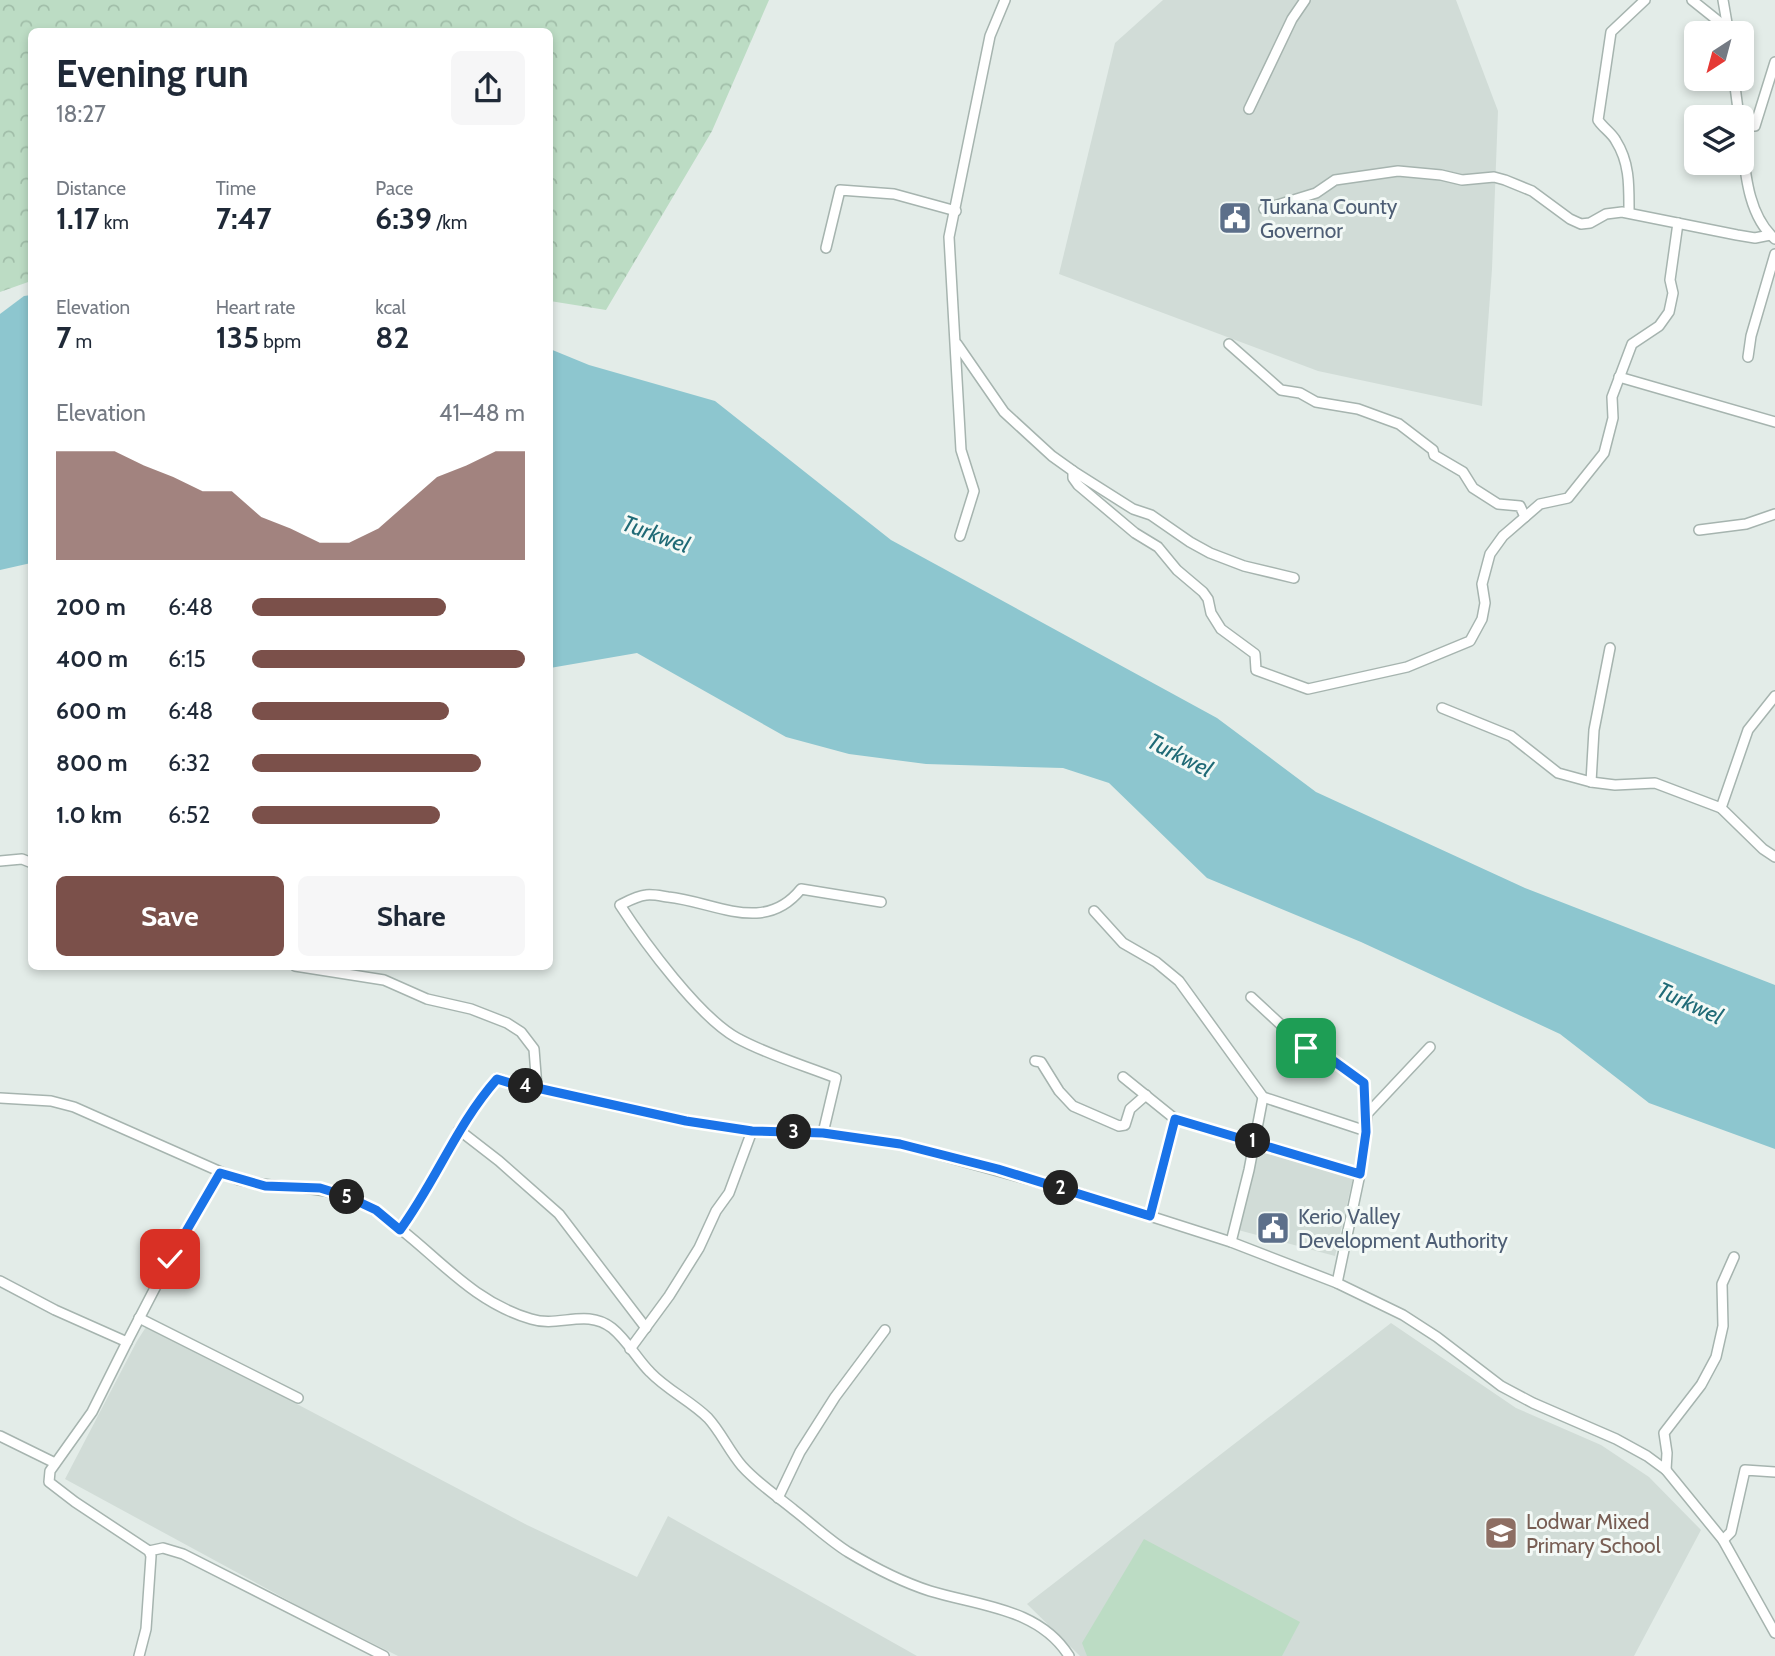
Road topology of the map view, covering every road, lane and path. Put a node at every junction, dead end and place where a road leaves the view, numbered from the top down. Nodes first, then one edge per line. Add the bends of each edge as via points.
1 (1004, 0) edge
2 (1305, 0) edge
3 (1645, 0) edge
4 (1692, 0) edge
5 (1722, 0) edge
6 (1703, 8) junction
7 (1718, 21) edge
8 (1726, 21) edge
9 (1775, 62) edge
10 (1249, 109) dead end
11 (1754, 126) edge
12 (1747, 175) edge
13 (1264, 209) dead end
14 (956, 211) junction
15 (1629, 212) junction
16 (1678, 223) junction
17 (1772, 237) edge
18 (826, 247) dead end
19 (1775, 254) edge
20 (956, 343) junction
21 (1229, 344) dead end
22 (1748, 357) dead end
23 (1619, 377) junction
24 (1775, 422) edge
25 (1073, 471) junction
26 (1775, 514) edge
27 (1525, 517) junction
28 (1699, 530) dead end
29 (960, 536) dead end
30 (1294, 578) dead end
31 (1610, 648) dead end
32 (1775, 696) edge
33 (1442, 708) dead end
34 (1591, 782) junction
35 (1721, 808) junction
36 (1775, 857) edge
37 (0, 860) edge
38 (28, 861) edge
39 (881, 902) dead end
40 (1094, 911) dead end
41 (320, 970) edge
42 (1251, 997) dead end
43 (1430, 1047) dead end
44 (1035, 1061) dead end
45 (1123, 1077) dead end
46 (537, 1088) junction
47 (1146, 1095) junction
48 (1263, 1097) junction
49 (0, 1098) edge
50 (1367, 1114) junction
51 (1175, 1119) junction
52 (459, 1130) junction
53 (752, 1131) junction
54 (1366, 1132) junction
55 (823, 1133) junction
56 (1254, 1142) junction
57 (220, 1173) junction
58 (1360, 1174) junction
59 (1150, 1216) junction
60 (400, 1230) junction
61 (1231, 1242) junction
62 (1734, 1258) dead end
63 (0, 1281) edge
64 (1337, 1283) junction
65 (139, 1318) junction
66 (646, 1328) junction
67 (885, 1330) dead end
68 (127, 1342) junction
69 (630, 1349) junction
70 (298, 1398) dead end
71 (0, 1436) edge
72 (55, 1463) junction
73 (1666, 1469) junction
74 (1775, 1472) edge
75 (778, 1498) junction
76 (1723, 1540) junction
77 (149, 1551) junction
78 (1775, 1633) edge
79 (139, 1656) edge
80 (384, 1656) edge
81 (1069, 1656) edge

1 - 14 street via 989,36
2 - 10 street
3 - 15 street via 1611,32 1598,120 1625,157
4 - 6 street
5 - 6 street
5 - 8 street
6 - 7 street
9 - 11 street
12 - 17 street via 1754,206
13 - 15 street via 1316,193 1335,180 1398,171 1462,180 1506,180 1532,191 1581,224
14 - 18 street via 894,194 840,190
14 - 20 street via 949,237
15 - 16 street
16 - 17 street
16 - 23 street via 1670,280 1673,293 1666,318 1632,344
19 - 22 street
20 - 25 street via 1004,412
20 - 29 street via 961,450 974,491
21 - 27 street via 1281,390 1399,424 1434,455 1463,472 1473,488 1498,504 1520,506
23 - 24 street
23 - 27 street via 1604,453 1568,498 1540,504
25 - 27 street via 1078,485 1158,547 1203,592 1221,629 1255,654 1256,670 1308,689 1407,667 1470,641 1482,619 1482,584 1490,554
25 - 30 street via 1210,553
26 - 28 street via 1746,524
31 - 34 street via 1594,730
32 - 35 street via 1748,730
33 - 34 street via 1511,736 1558,773
34 - 35 street via 1655,783
35 - 36 street
37 - 38 street
39 - 55 street via 801,889 785,906 766,914 648,895 620,905 687,993 734,1037 836,1078
40 - 48 street via 1123,943 1179,981
41 - 46 street via 384,980 427,999 507,1023 534,1049
42 - 50 street via 1306,1048 1358,1076 1364,1083
43 - 50 street
44 - 47 street via 1041,1062 1073,1106 1119,1126 1125,1125 1130,1109
45 - 47 street
46 - 52 street via 497,1079
46 - 53 street
47 - 51 street
48 - 54 street
48 - 56 street
49 - 57 street via 74,1107
50 - 54 street
51 - 56 street
51 - 59 street
52 - 60 street
52 - 66 street via 559,1214
53 - 55 street
53 - 66 street via 729,1192 687,1268
54 - 58 street
55 - 59 street via 900,1144
56 - 58 street
56 - 61 street
57 - 60 street via 265,1186 320,1188 346,1196 376,1210
57 - 65 street
58 - 64 street
59 - 61 street
60 - 69 street via 489,1302 532,1320 582,1317 600,1321 616,1331
61 - 64 street
62 - 73 street via 1722,1284 1723,1326 1716,1357 1664,1433
63 - 68 street
64 - 73 street via 1403,1315 1501,1386 1616,1439
65 - 68 street
65 - 70 street
66 - 69 street
67 - 75 street via 835,1397
68 - 72 street via 92,1412
69 - 75 street via 652,1375 708,1419 741,1466
71 - 72 street
72 - 77 street via 50,1482 56,1489
73 - 76 street
74 - 76 street via 1745,1470 1731,1532
75 - 81 street via 857,1557 930,1591 1025,1617 1061,1643
76 - 78 street
77 - 79 street via 146,1629
77 - 80 street via 163,1548 183,1554

